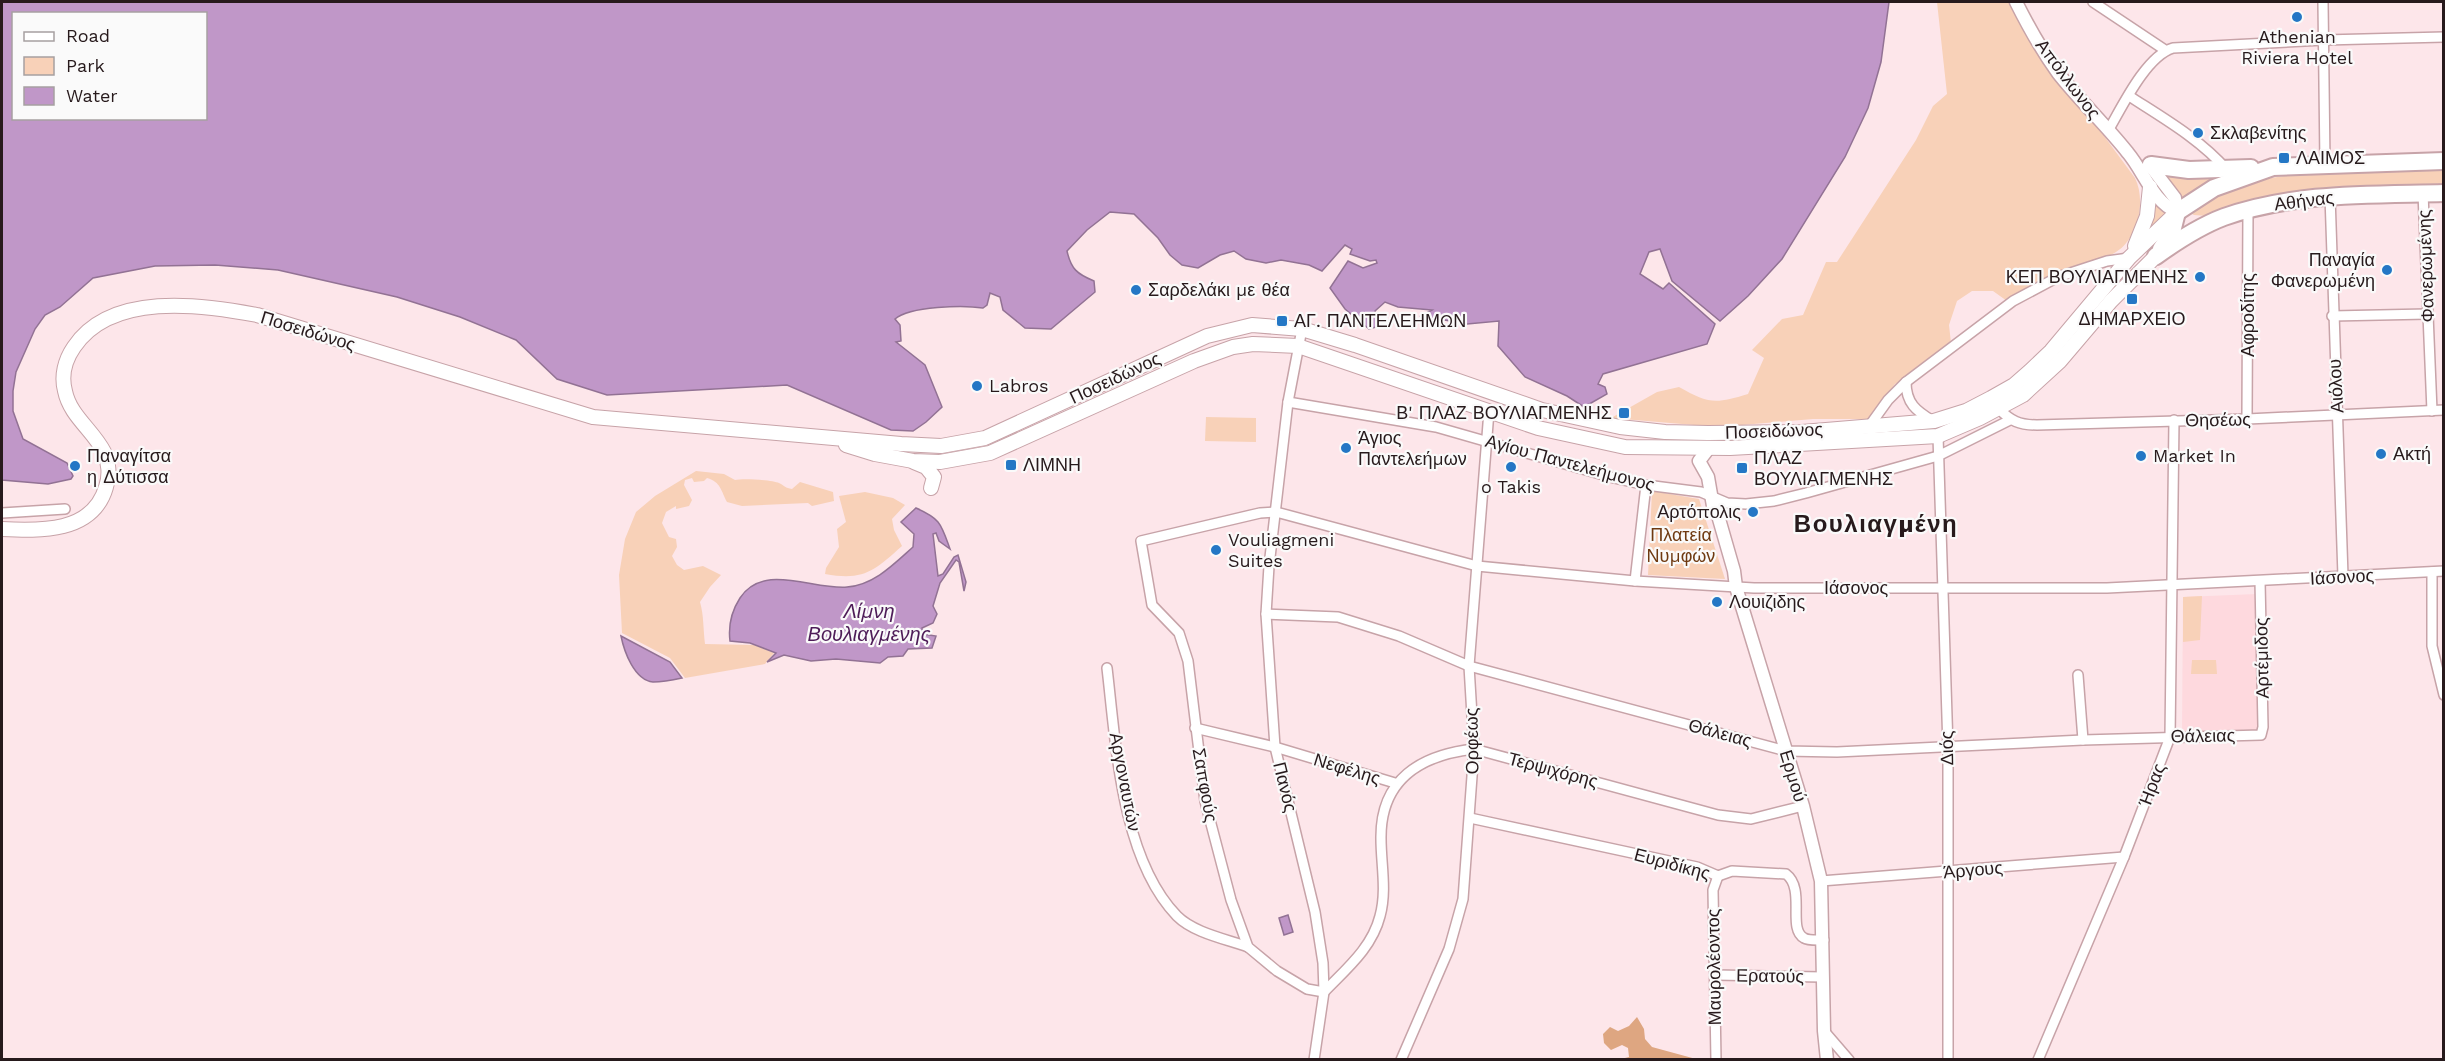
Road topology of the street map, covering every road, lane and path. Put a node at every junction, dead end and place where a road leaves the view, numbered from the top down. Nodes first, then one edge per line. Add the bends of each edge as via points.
1 (2016, 2) edge
2 (2093, 2) edge
3 (2323, 2) edge
4 (2444, 37) edge
5 (2324, 40) junction
6 (2165, 50) junction
7 (2129, 96) junction
8 (2108, 131) junction
9 (2127, 152) junction
10 (2444, 161) edge
11 (2325, 164) junction
12 (2151, 165) junction
13 (2273, 167) junction
14 (2227, 170) junction
15 (2150, 188) junction
16 (2444, 193) edge
17 (2423, 194) junction
18 (2330, 196) junction
19 (2248, 210) junction
20 (2177, 212) junction
21 (2223, 218) junction
22 (2173, 244) joint
23 (2156, 256) junction
24 (2129, 258) junction
25 (2427, 314) junction
26 (2332, 316) junction
27 (1302, 329) junction
28 (1298, 346) junction
29 (1906, 382) junction
30 (1288, 402) junction
31 (1999, 409) junction
32 (2444, 410) edge
33 (1489, 411) junction
34 (2432, 411) junction
35 (2337, 416) junction
36 (2247, 419) junction
37 (2010, 420) junction
38 (2174, 420) junction
39 (1934, 422) junction
40 (1870, 425) junction
41 (1708, 433) junction
42 (1938, 436) junction
43 (824, 438) junction
44 (1487, 441) junction
45 (959, 443) junction
46 (1708, 448) junction
47 (1938, 456) junction
48 (958, 459) junction
49 (913, 461) junction
50 (1646, 485) junction
51 (931, 488) dead end
52 (1712, 500) junction
53 (65, 508) dead end
54 (1276, 512) junction
55 (2, 513) edge
56 (2, 529) edge
57 (1478, 566) junction
58 (2444, 571) edge
59 (2432, 572) junction
60 (2343, 576) junction
61 (1635, 581) junction
62 (2260, 581) junction
63 (1735, 583) junction
64 (2172, 585) junction
65 (1941, 588) junction
66 (1266, 614) junction
67 (1470, 666) junction
68 (1107, 668) dead end
69 (2078, 675) dead end
70 (2444, 695) edge
71 (1195, 728) junction
72 (2261, 735) joint
73 (2170, 737) junction
74 (2083, 740) junction
75 (1275, 747) junction
76 (1474, 748) junction
77 (1948, 748) junction
78 (1786, 751) junction
79 (1395, 783) junction
80 (1803, 806) junction
81 (1470, 819) junction
82 (2124, 858) junction
83 (1949, 872) junction
84 (1718, 876) junction
85 (1821, 881) junction
86 (1824, 940) junction
87 (1248, 947) junction
88 (1716, 975) junction
89 (1823, 977) junction
90 (1324, 992) junction
91 (1824, 1031) junction
92 (1314, 1059) edge
93 (1401, 1059) edge
94 (1716, 1059) edge
95 (1827, 1059) edge
96 (1849, 1059) edge
97 (1948, 1059) edge
98 (2038, 1059) edge

1 - 8 street, Απόλλωνος via 2058,72
2 - 6 street
3 - 5 street
4 - 5 street
5 - 6 street
5 - 11 street
6 - 7 street
7 - 8 street
7 - 14 street via 2216,156
8 - 9 street, Απόλλωνος
9 - 12 street
9 - 15 street
10 - 11 highway, Αθήνας
11 - 13 highway, Αθήνας
12 - 14 highway
12 - 20 street via 2175,198
13 - 14 highway
13 - 20 highway, Αθήνας via 2214,188
15 - 20 street
15 - 24 main road via 2147,216
16 - 17 highway, Αθήνας
17 - 18 highway, Αθήνας
17 - 25 street, Φανερωμένης
18 - 19 highway, Αθήνας
18 - 26 street, Αιόλου
19 - 21 highway, Αθήνας
19 - 36 street, Αφροδίτης
20 - 21 highway via 2196,219
20 - 23 highway via 2169,239
20 - 24 main road, Ποσειδώνος
21 - 22 highway, Αθήνας
22 - 23 highway, Ποσειδώνος
23 - 31 main road, Ποσειδώνος via 2050,371 2023,395
24 - 29 street via 2058,277 2029,292
24 - 39 main road, Ποσειδώνος via 2051,351 2014,385 1966,411
25 - 26 street
25 - 34 street, Φανερωμένης
26 - 35 street, Αιόλου
27 - 28 street
27 - 41 main road, Ποσειδώνος via 1569,417 1665,432
27 - 45 main road, Ποσειδώνος via 1252,325 1207,336 994,434
28 - 30 street
28 - 33 main road, Ποσειδώνος
28 - 48 main road, Ποσειδώνος via 1252,344 1214,353 1001,449
29 - 39 street via 1912,406
29 - 40 street
30 - 44 street, Αγίου Παντελεήμονος via 1436,427
30 - 54 street
31 - 37 street
31 - 42 main road, Ποσειδώνος
32 - 34 street, Θησέως
33 - 44 street, Ορφέως
33 - 46 main road, Ποσειδώνος via 1556,433 1625,447
34 - 35 street, Θησέως
35 - 36 street, Θησέως
35 - 60 street, Αιόλου
36 - 38 street, Θησέως
37 - 38 street, Θησέως via 2021,425 2044,425
37 - 47 street, Αγίου Παντελεήμονος
38 - 64 street, Ήρας
39 - 40 main road, Ποσειδώνος
40 - 41 main road, Ποσειδώνος via 1802,432
41 - 46 street, Ερμού
42 - 46 main road, Ποσειδώνος
42 - 47 street, Διός
43 - 45 main road, Ποσειδώνος via 913,445
43 - 49 main road, Ποσειδώνος
43 - 56 main road, Ποσειδώνος via 593,417 257,315 199,306 144,308 102,321 79,339 66,362 63,378 70,406 106,455 108,481 96,508 66,526
44 - 50 street, Αγίου Παντελεήμονος
44 - 57 street, Ορφέως
45 - 48 main road
46 - 52 street, Ερμού via 1705,472
47 - 52 street, Αγίου Παντελεήμονος via 1774,501 1746,504
47 - 65 street, Διός
48 - 49 main road, Ποσειδώνος
49 - 51 main road via 930,470 934,477
50 - 52 street, Αγίου Παντελεήμονος
50 - 61 street
52 - 63 street, Ερμού
53 - 55 street
54 - 57 street, Ιάσονος
54 - 66 street, Πανός
54 - 71 street, Σαπφούς via 1141,541 1152,605 1179,633 1188,661
57 - 61 street, Ιάσονος
57 - 67 street, Ορφέως
58 - 59 street, Ιάσονος
59 - 60 street, Ιάσονος
59 - 70 street via 2432,646
60 - 62 street, Ιάσονος
61 - 63 street, Ιάσονος
62 - 64 street, Ιάσονος
62 - 72 street, Αρτέμιδος
63 - 65 street, Ιάσονος
63 - 78 street, Ερμού
64 - 65 street, Ιάσονος
64 - 73 street, Ήρας
65 - 77 street, Διός
66 - 67 street, Θάλειας via 1338,617 1399,636
66 - 75 street, Πανός
67 - 76 street, Ορφέως
67 - 78 street, Θάλειας
68 - 87 street, Αργοναυτών via 1128,815 1150,878 1178,917 1198,930
69 - 74 street
71 - 75 street, Νεφέλης
71 - 87 street, Σαπφούς via 1205,801 1231,900
72 - 73 street, Θάλειας
73 - 74 street, Θάλειας
73 - 82 street, Ήρας
74 - 77 street, Θάλειας
75 - 79 street, Νεφέλης
75 - 90 street, Πανός via 1315,912
76 - 79 street, Τερψιχόρης via 1428,759
76 - 80 street, Τερψιχόρης via 1718,816 1751,819
76 - 81 street, Ορφέως
77 - 78 street, Θάλειας
77 - 83 street, Διός
78 - 80 street, Ερμού
79 - 90 street via 1384,811 1381,836 1380,916 1366,948
80 - 85 street, Ερμού
81 - 84 street, Ευριδίκης via 1697,867
81 - 93 street, Ορφέως via 1458,923
82 - 83 street, Άργους
82 - 98 street, Ήρας
83 - 85 street, Άργους
83 - 97 street, Διός
84 - 86 street, Ευριδίκης via 1732,871 1786,874 1796,887 1800,935
84 - 88 street, Μαυρολέοντος via 1713,890
85 - 86 street, Ερμού
86 - 89 street, Ερμού
87 - 90 street, Σαπφούς via 1277,972 1307,989
88 - 89 street, Ερατούς
88 - 94 street, Μαυρολέοντος
89 - 91 street, Ερμού
90 - 92 street, Πανός
91 - 95 street, Ερμού
91 - 96 street

